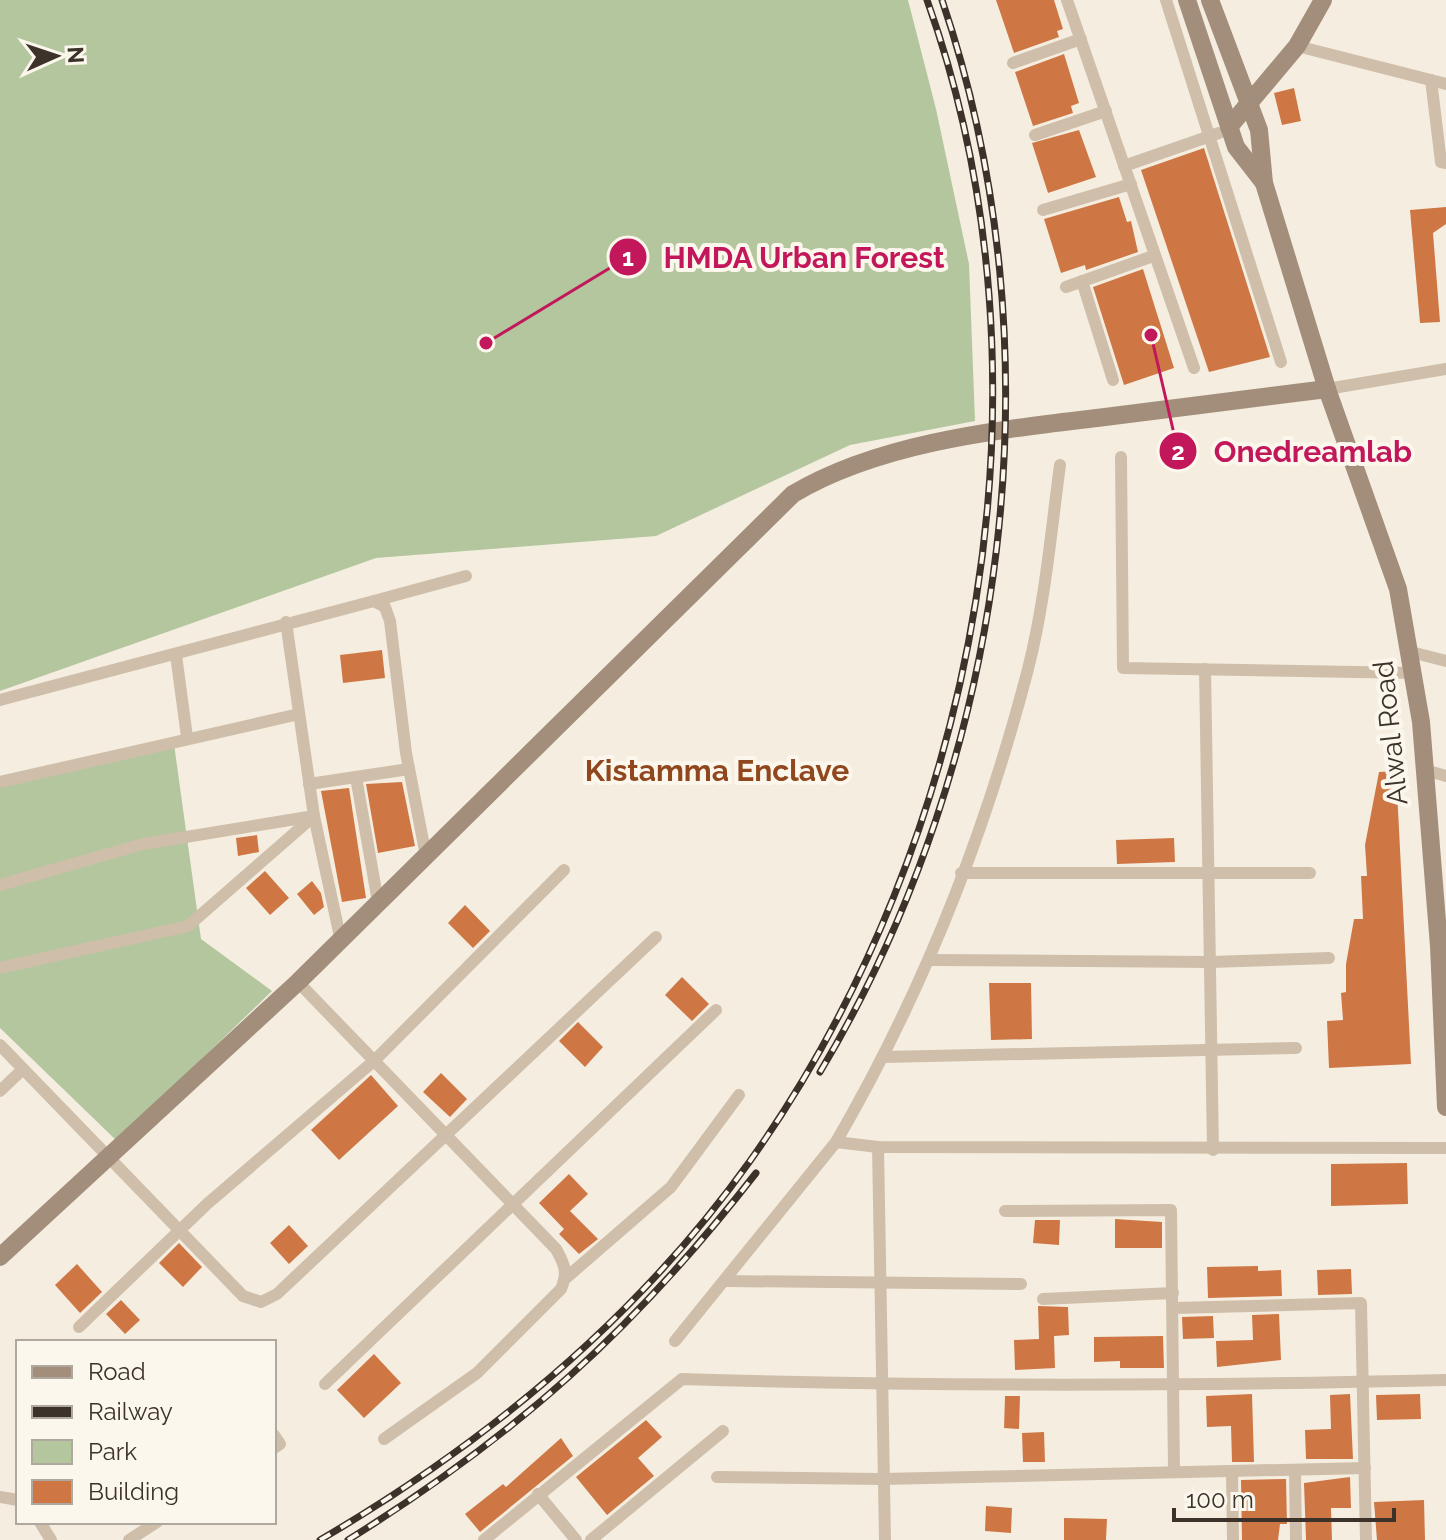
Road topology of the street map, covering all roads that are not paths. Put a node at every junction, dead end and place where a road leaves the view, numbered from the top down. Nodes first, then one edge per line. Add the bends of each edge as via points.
1 (1067, 0) edge
2 (1166, 0) edge
3 (1187, 0) edge
4 (1210, 0) edge
5 (1323, 0) edge
6 (1081, 39) junction
7 (1297, 46) junction
8 (1013, 63) dead end
9 (1431, 80) junction
10 (1446, 84) edge
11 (1250, 104) junction
12 (1106, 111) junction
13 (1220, 132) junction
14 (1035, 135) dead end
15 (1446, 163) edge
16 (1124, 166) junction
17 (1264, 183) junction
18 (1131, 184) junction
19 (1043, 210) dead end
20 (1153, 256) junction
21 (1082, 281) junction
22 (1066, 287) dead end
23 (1281, 362) dead end
24 (1194, 368) dead end
25 (1446, 369) edge
26 (1113, 380) dead end
27 (1327, 389) junction
28 (1121, 457) dead end
29 (1060, 465) dead end
30 (466, 576) dead end
31 (374, 601) junction
32 (286, 622) junction
33 (1411, 652) junction
34 (176, 655) junction
35 (1446, 661) edge
36 (1205, 669) junction
37 (1414, 673) junction
38 (0, 700) edge
39 (299, 714) junction
40 (187, 737) junction
41 (409, 769) junction
42 (1425, 770) junction
43 (1446, 776) edge
44 (356, 777) junction
45 (0, 782) edge
46 (309, 784) junction
47 (314, 816) junction
48 (426, 856) junction
49 (564, 870) dead end
50 (961, 873) junction
51 (1310, 873) dead end
52 (1208, 874) junction
53 (0, 885) edge
54 (378, 902) junction
55 (340, 937) junction
56 (656, 937) dead end
57 (1329, 958) dead end
58 (931, 960) junction
59 (1211, 962) junction
60 (0, 968) edge
61 (298, 982) junction
62 (716, 1010) dead end
63 (0, 1045) edge
64 (1296, 1048) dead end
65 (1212, 1051) junction
66 (885, 1057) junction
67 (375, 1060) junction
68 (23, 1069) junction
69 (0, 1091) edge
70 (739, 1095) dead end
71 (1446, 1107) edge
72 (445, 1134) junction
73 (836, 1142) junction
74 (878, 1147) junction
75 (1446, 1148) edge
76 (1213, 1150) junction
77 (109, 1157) junction
78 (510, 1204) junction
79 (1005, 1211) dead end
80 (181, 1231) junction
81 (0, 1257) edge
82 (566, 1278) junction
83 (726, 1281) junction
84 (882, 1284) junction
85 (1021, 1284) dead end
86 (1173, 1293) junction
87 (1043, 1299) dead end
88 (1174, 1308) junction
89 (79, 1327) dead end
90 (675, 1341) dead end
91 (1446, 1380) edge
92 (1361, 1382) junction
93 (325, 1384) dead end
94 (881, 1385) junction
95 (1173, 1386) junction
96 (723, 1431) dead end
97 (384, 1439) dead end
98 (1365, 1468) junction
99 (1174, 1470) junction
100 (1232, 1471) junction
101 (1295, 1472) junction
102 (717, 1477) dead end
103 (882, 1479) junction
104 (538, 1494) junction
105 (154, 1524) edge
106 (129, 1540) edge
107 (484, 1540) edge
108 (576, 1540) edge
109 (591, 1540) edge
110 (885, 1540) edge
111 (1233, 1540) edge
112 (1296, 1540) edge
113 (1366, 1540) edge

1 - 6 street
2 - 13 street
3 - 13 street
4 - 11 street
5 - 7 street
6 - 8 street
6 - 12 street
7 - 9 street
7 - 11 street
9 - 10 street
9 - 15 street via 1441,162
11 - 13 street
11 - 17 street via 1263,148
12 - 14 street
12 - 16 street
13 - 16 street
13 - 17 street
13 - 23 street
16 - 18 street
17 - 27 street, Alwal Road
18 - 19 street
18 - 20 street
20 - 21 street
20 - 24 street
21 - 22 street
21 - 26 street
25 - 27 street
27 - 33 street, Alwal Road via 1398,589
27 - 48 street via 992,431 821,477 793,494
28 - 36 street via 1123,668
29 - 50 street via 1029,667
30 - 31 street
31 - 32 street
31 - 41 street via 385,607 390,621
32 - 34 street
32 - 39 street
33 - 35 street
33 - 37 street, Alwal Road
34 - 38 street
34 - 40 street
36 - 37 street
36 - 52 street
37 - 42 street, Alwal Road
39 - 40 street
39 - 46 street
40 - 45 street
41 - 44 street
41 - 48 street
42 - 43 street
42 - 71 street, Alwal Road
44 - 46 street
44 - 54 street
46 - 47 street
47 - 53 street via 143,844
47 - 55 street
47 - 60 street via 188,926
48 - 54 street
49 - 67 street
50 - 52 street
50 - 58 street
51 - 52 street
52 - 59 street
54 - 55 street
55 - 61 street
56 - 72 street
57 - 59 street
58 - 59 street
58 - 66 street
59 - 65 street
61 - 67 street
61 - 77 street
62 - 78 street
63 - 68 street
64 - 65 street
65 - 66 street
65 - 76 street
66 - 73 street
67 - 72 street
67 - 80 street
68 - 69 street
68 - 77 street
70 - 82 street via 671,1187
72 - 78 street
72 - 80 street via 271,1299 252,1302 243,1296
73 - 74 street
73 - 83 street
74 - 76 street
74 - 84 street
75 - 76 street
77 - 80 street
77 - 81 street
78 - 82 street via 556,1249
78 - 93 street
79 - 86 street via 1171,1210
80 - 89 street
82 - 97 street via 550,1301 477,1373
83 - 84 street
83 - 90 street
84 - 85 street
84 - 94 street
86 - 87 street
86 - 88 street
88 - 92 street via 1361,1303
88 - 95 street
91 - 92 street
92 - 95 street
92 - 98 street
94 - 95 street
94 - 103 street
94 - 104 street via 682,1379
95 - 99 street
96 - 109 street
98 - 101 street
98 - 113 street
99 - 100 street
99 - 103 street
100 - 101 street
100 - 111 street
101 - 112 street
102 - 103 street
103 - 110 street
104 - 107 street
104 - 108 street
105 - 106 street

